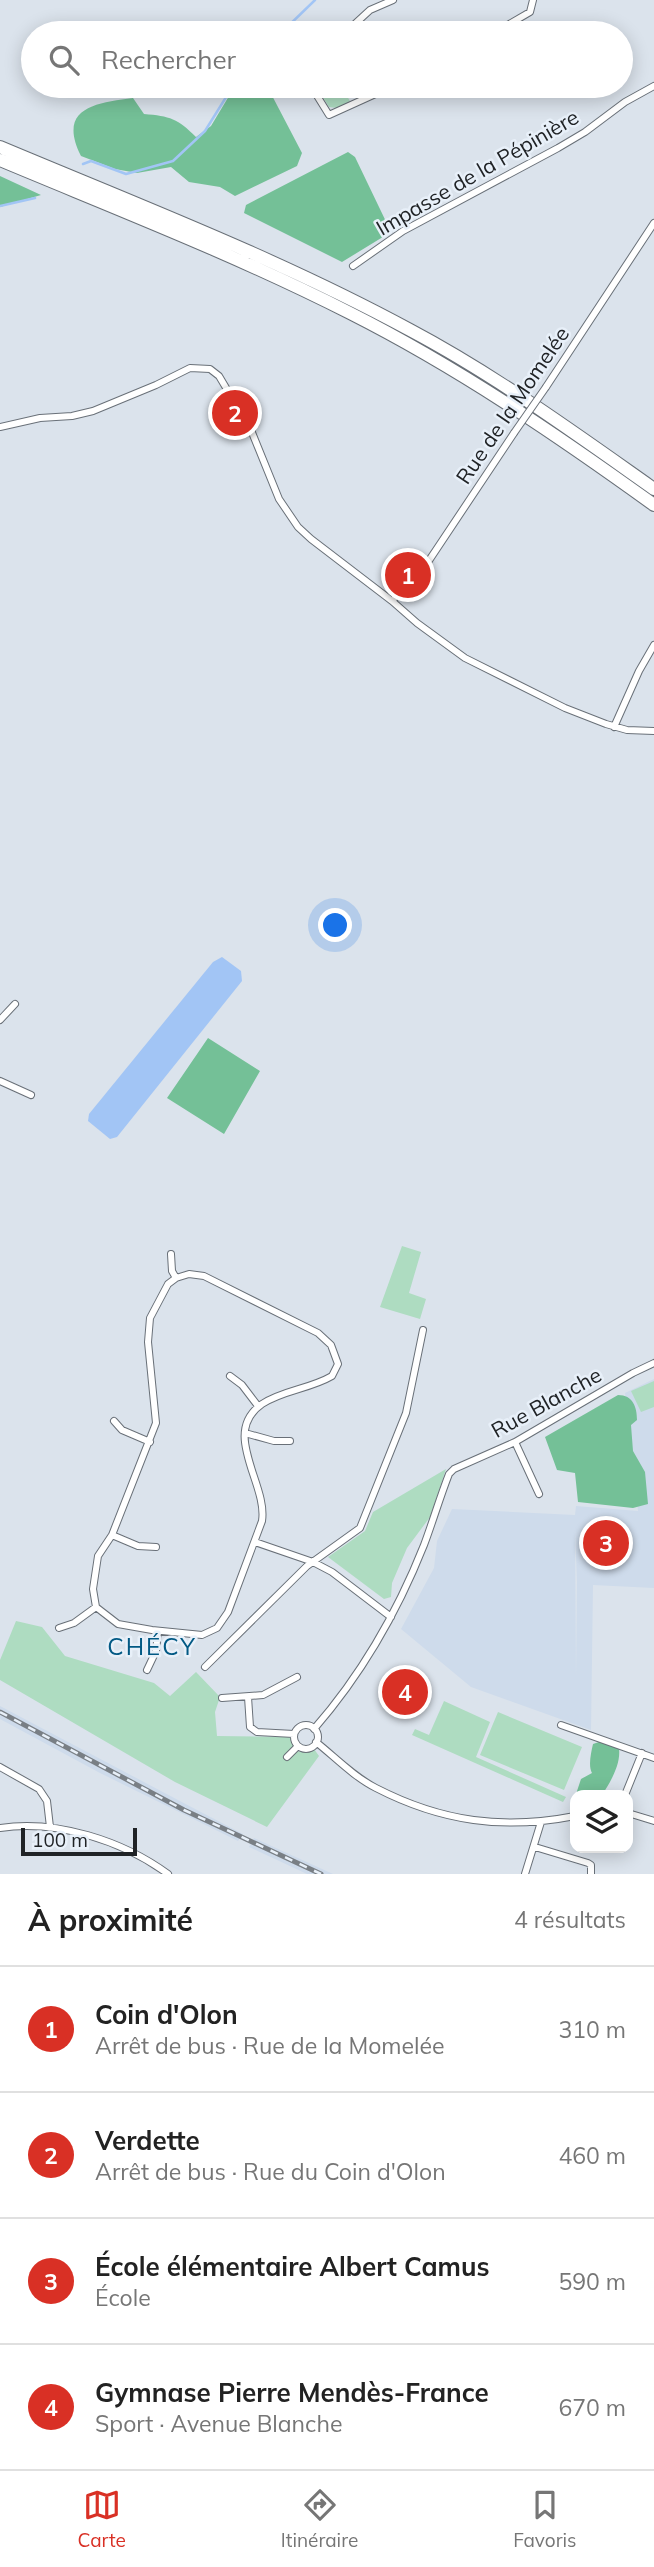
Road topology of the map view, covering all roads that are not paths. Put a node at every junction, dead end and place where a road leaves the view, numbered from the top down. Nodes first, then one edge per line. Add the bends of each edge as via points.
1 (393, 0) edge
2 (533, 0) edge
3 (358, 21) edge
4 (515, 21) edge
5 (654, 86) edge
6 (318, 98) edge
7 (367, 98) edge
8 (632, 98) edge
9 (633, 98) edge
10 (0, 147) edge
11 (0, 160) edge
12 (654, 223) edge
13 (353, 266) dead end
14 (0, 427) edge
15 (654, 489) edge
16 (654, 505) edge
17 (392, 601) junction
18 (654, 645) edge
19 (614, 727) junction
20 (654, 731) edge
21 (15, 1004) dead end
22 (0, 1020) edge
23 (0, 1082) edge
24 (31, 1095) dead end
25 (171, 1254) dead end
26 (176, 1278) junction
27 (423, 1330) dead end
28 (654, 1363) edge
29 (230, 1377) dead end
30 (258, 1406) junction
31 (114, 1421) dead end
32 (245, 1433) junction
33 (290, 1441) dead end
34 (150, 1442) junction
35 (515, 1442) junction
36 (539, 1494) dead end
37 (113, 1535) junction
38 (255, 1542) junction
39 (156, 1547) dead end
40 (313, 1562) junction
41 (96, 1607) junction
42 (391, 1617) junction
43 (59, 1628) dead end
44 (158, 1631) junction
45 (205, 1667) dead end
46 (147, 1670) dead end
47 (297, 1677) dead end
48 (248, 1697) junction
49 (222, 1698) dead end
50 (561, 1725) dead end
51 (314, 1729) junction
52 (290, 1734) junction
53 (316, 1742) junction
54 (298, 1746) junction
55 (642, 1753) junction
56 (287, 1757) dead end
57 (654, 1758) edge
58 (0, 1766) edge
59 (627, 1790) edge
60 (633, 1815) edge
61 (570, 1817) edge
62 (654, 1821) edge
63 (541, 1822) junction
64 (50, 1827) junction
65 (0, 1828) edge
66 (535, 1847) junction
67 (168, 1874) edge
68 (525, 1874) edge
69 (591, 1874) edge

1 - 3 street
2 - 4 street via 530,12
5 - 9 street, Impasse de la Pépinière
6 - 7 street via 329,115
8 - 13 street, Impasse de la Pépinière via 585,132 403,231
10 - 15 highway via 279,266 411,330 564,425
11 - 16 highway via 352,314 499,399
12 - 17 street, Rue de la Momelée, bridge via 435,552
14 - 17 street via 93,411 190,368 210,369 219,376 251,430 279,499 298,527
17 - 19 street via 465,658
18 - 19 street
19 - 20 street
21 - 22 street
23 - 24 street
25 - 26 street
26 - 30 street via 204,1276 318,1333 331,1345 338,1364 332,1376
26 - 34 street via 163,1290 148,1328 157,1413
27 - 40 street via 407,1413 360,1528
28 - 35 street, Rue Blanche
29 - 30 street
30 - 32 street
31 - 34 street via 122,1430
32 - 33 street
32 - 38 street via 263,1512
34 - 37 street
35 - 36 street
35 - 42 street, Rue Blanche via 449,1474
37 - 39 street via 138,1546
37 - 41 street via 95,1566
38 - 40 street
38 - 44 street via 228,1612 217,1628 202,1635
40 - 42 street
40 - 45 street
41 - 43 street
41 - 44 street via 118,1624
42 - 51 street via 369,1659
44 - 46 street via 156,1651
47 - 48 street via 268,1693
48 - 49 street
48 - 52 street via 250,1727
50 - 55 street
51 - 52 street via 305,1726
51 - 53 street
52 - 54 street
53 - 54 street via 307,1749
53 - 63 street via 375,1788 408,1802 485,1822
54 - 56 street
55 - 57 street
55 - 59 street
58 - 64 street via 39,1789 47,1801
60 - 62 street
61 - 63 street
63 - 66 street
64 - 65 street
64 - 67 street via 81,1832
66 - 68 street
66 - 69 street via 588,1863

